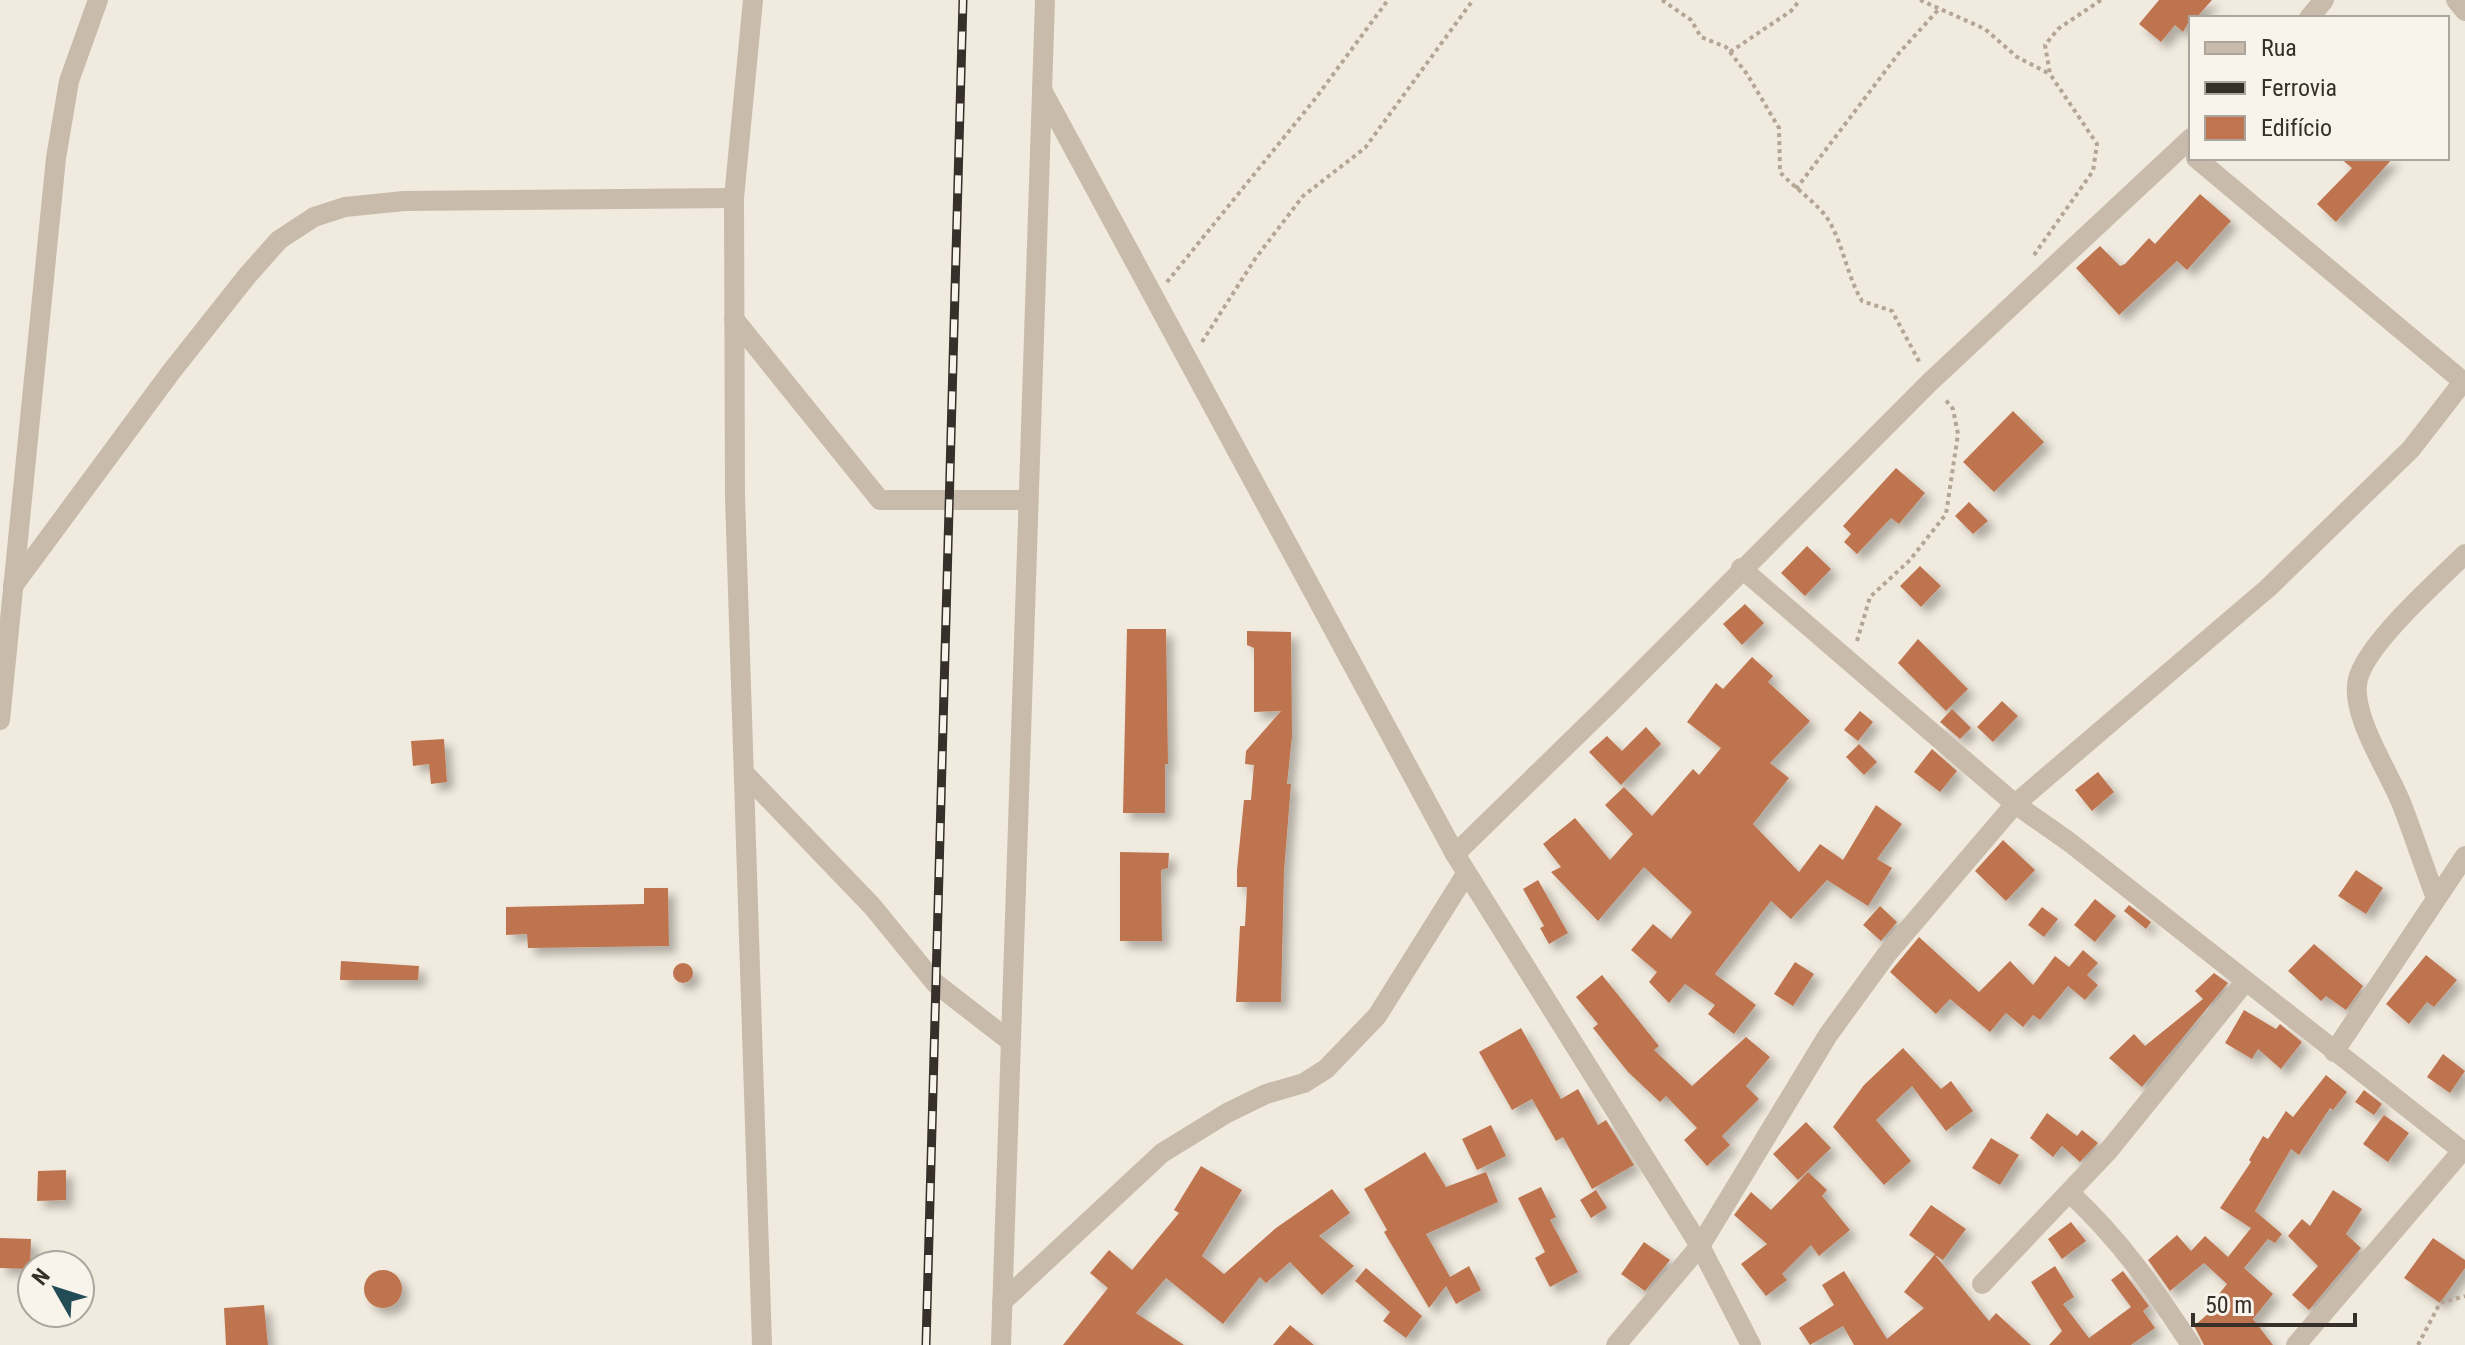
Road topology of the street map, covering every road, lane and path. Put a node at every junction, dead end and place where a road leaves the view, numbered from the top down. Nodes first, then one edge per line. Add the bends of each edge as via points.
1 (98, 0) edge
2 (753, 0) edge
3 (1045, 0) edge
4 (1388, 0) edge
5 (1473, 0) edge
6 (1662, 0) edge
7 (1800, 0) edge
8 (1920, 0) edge
9 (2101, 0) edge
10 (2324, 0) edge
11 (2456, 0) edge
12 (1939, 9) junction
13 (2465, 11) edge
14 (2311, 16) edge
15 (1730, 52) junction
16 (2050, 74) junction
17 (1042, 90) junction
18 (2189, 150) edge
19 (2203, 160) edge
20 (1796, 189) junction
21 (734, 198) junction
22 (2030, 289) junction
23 (1153, 300) junction
24 (734, 319) junction
25 (1188, 364) junction
26 (1930, 382) junction
27 (2464, 382) edge
28 (1028, 500) junction
29 (2465, 554) edge
30 (1741, 568) junction
31 (13, 586) junction
32 (1850, 666) junction
33 (2, 681) edge
34 (0, 720) edge
35 (744, 773) junction
36 (2015, 804) junction
37 (1455, 854) junction
38 (2465, 856) edge
39 (1466, 874) junction
40 (2436, 898) junction
41 (2245, 982) junction
42 (1010, 1041) junction
43 (2334, 1052) junction
44 (2464, 1152) edge
45 (2070, 1193) junction
46 (1700, 1246) junction
47 (1982, 1284) dead end
48 (2465, 1296) edge
49 (1002, 1302) junction
50 (762, 1345) edge
51 (1001, 1345) edge
52 (1616, 1345) edge
53 (1751, 1345) edge
54 (2191, 1345) edge
55 (2296, 1345) edge
56 (2418, 1345) edge

1 - 31 street via 69,81 56,158
2 - 21 street
3 - 17 street
4 - 23 path
5 - 25 path via 1365,148 1303,196 1255,259
6 - 15 path via 1691,20 1701,37
7 - 15 path
8 - 12 path
9 - 16 path via 2058,29 2045,45
10 - 14 street
11 - 13 street
12 - 16 path via 1985,29 2017,57
12 - 20 path
15 - 20 path via 1779,128 1780,172
16 - 22 path via 2097,144 2093,171 2034,255
17 - 23 street
17 - 28 street
18 - 22 street
19 - 27 street
20 - 26 path via 1827,217 1862,301 1892,311
21 - 24 street
21 - 31 street via 404,201 345,207 314,217 279,240 247,276
22 - 26 street
23 - 25 street
24 - 28 street via 880,500
24 - 35 street
25 - 37 street
26 - 30 street
26 - 32 path via 1953,409 1958,434 1946,514 1910,560 1870,597
27 - 36 street via 2411,449 2268,588
28 - 42 street
29 - 40 street via 2397,623 2358,679 2363,719
30 - 32 street
30 - 37 street
31 - 33 street
32 - 36 street
33 - 34 street
35 - 42 street via 872,906 935,983
35 - 50 street
36 - 41 street
36 - 46 street via 1887,954 1828,1035
37 - 39 street
38 - 40 street
39 - 46 street
39 - 49 street via 1377,1016 1326,1069 1227,1113 1162,1153
40 - 43 street
41 - 43 street
41 - 45 street
42 - 49 street
43 - 44 street
44 - 55 street
45 - 47 street
45 - 54 street via 2126,1249
46 - 52 street
46 - 53 street
48 - 56 path via 2440,1303
49 - 51 street

